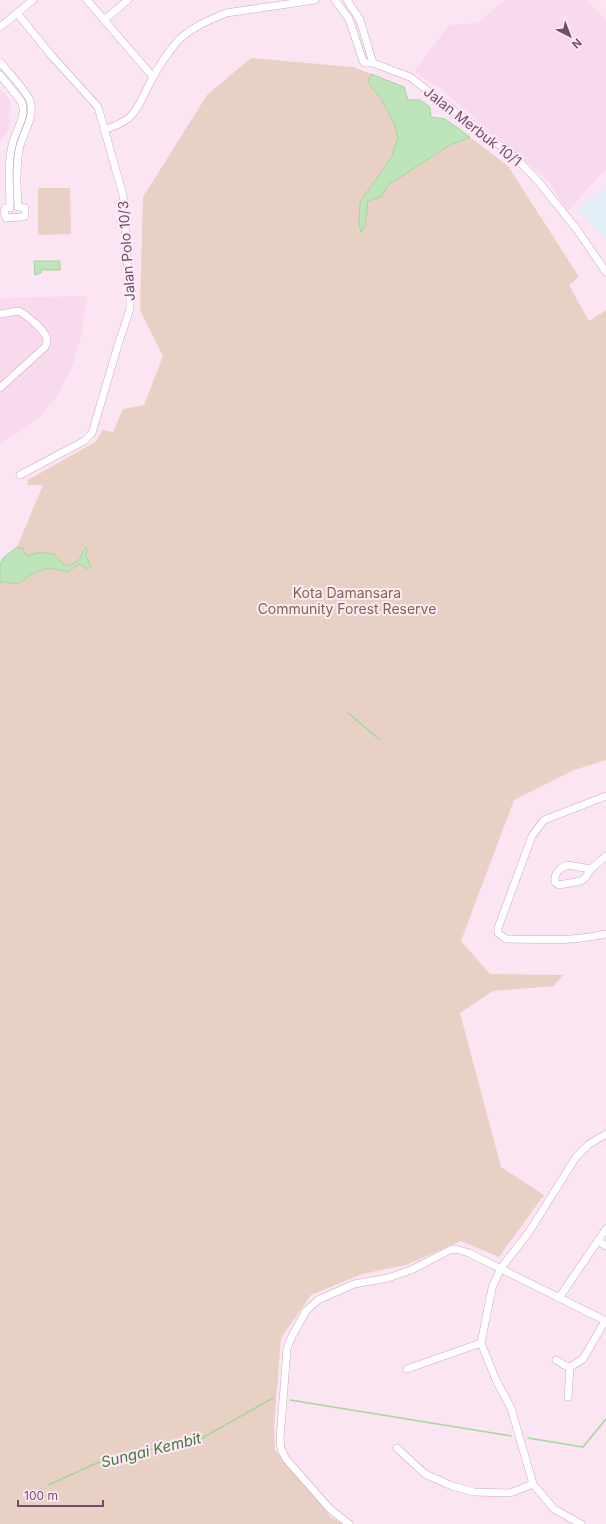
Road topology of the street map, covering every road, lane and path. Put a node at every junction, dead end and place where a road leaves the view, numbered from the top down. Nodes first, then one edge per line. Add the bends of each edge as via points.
1 (33, 0) edge
2 (87, 0) edge
3 (128, 0) edge
4 (315, 0) edge
5 (335, 0) edge
6 (347, 0) edge
7 (279, 2) edge
8 (18, 13) junction
9 (104, 20) junction
10 (0, 27) edge
11 (0, 62) edge
12 (369, 63) junction
13 (0, 74) edge
14 (153, 77) junction
15 (10, 81) junction
16 (104, 130) junction
17 (14, 207) dead end
18 (606, 272) edge
19 (0, 314) edge
20 (0, 388) edge
21 (20, 475) dead end
22 (606, 796) edge
23 (606, 856) edge
24 (591, 869) junction
25 (606, 934) edge
26 (606, 1134) edge
27 (606, 1229) edge
28 (598, 1241) junction
29 (606, 1246) edge
30 (501, 1268) junction
31 (559, 1298) junction
32 (605, 1321) edge
33 (481, 1343) junction
34 (556, 1360) dead end
35 (570, 1367) junction
36 (407, 1369) dead end
37 (568, 1397) dead end
38 (397, 1448) dead end
39 (533, 1484) junction
40 (349, 1524) edge
41 (581, 1524) edge

1 - 8 street
2 - 9 street
3 - 9 street
4 - 7 street
5 - 12 street via 349,20 363,61
6 - 12 street via 360,20
7 - 14 street via 226,13 195,28 176,43
8 - 10 street
8 - 16 street, Jalan Polo 10/3 via 98,107
9 - 14 street
11 - 15 street
12 - 18 street, Jalan Merbuk 10/1 via 410,77 515,157 578,231
13 - 15 street
14 - 16 street via 130,117
15 - 17 street via 28,97 31,105 30,121 18,154
16 - 21 street, Jalan Polo 10/3 via 123,195 130,309 92,433 84,441
19 - 20 street via 19,310 40,328 48,339 45,347
22 - 25 street via 544,820 536,828 498,928 498,933 506,939 571,940
23 - 24 street
24 - 24 street via 581,881 559,885 555,882 557,872 567,865
26 - 30 street via 588,1145 576,1157 529,1232
27 - 28 street
28 - 29 street
28 - 31 street
30 - 31 street
30 - 33 street via 492,1288
30 - 40 street via 456,1249 400,1274 347,1287 318,1300 306,1311 286,1348 280,1439 282,1449 286,1459 330,1509
31 - 32 street
32 - 35 street via 588,1353
33 - 36 street
33 - 39 street via 511,1408
34 - 35 street
35 - 37 street
38 - 39 street via 425,1474 474,1492 510,1493
39 - 41 street via 554,1509

